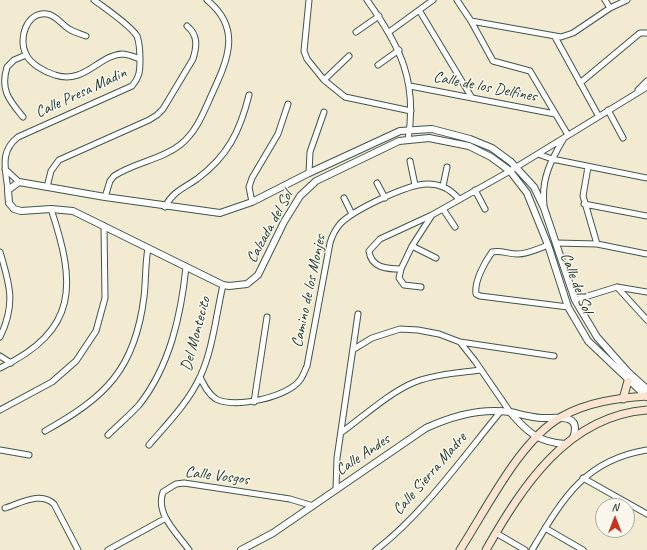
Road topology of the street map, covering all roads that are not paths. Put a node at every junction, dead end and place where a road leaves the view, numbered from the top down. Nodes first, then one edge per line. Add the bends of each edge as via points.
1 (94, 0) edge
2 (207, 0) edge
3 (309, 0) edge
4 (367, 0) edge
5 (434, 0) edge
6 (457, 0) edge
7 (605, 0) edge
8 (627, 0) edge
9 (610, 8) junction
10 (419, 10) junction
11 (379, 16) junction
12 (471, 21) junction
13 (187, 26) dead end
14 (356, 32) dead end
15 (389, 32) junction
16 (647, 33) edge
17 (86, 36) dead end
18 (555, 37) junction
19 (399, 50) junction
20 (26, 55) junction
21 (350, 56) dead end
22 (140, 59) junction
23 (378, 65) dead end
24 (324, 80) junction
25 (647, 81) edge
26 (580, 83) junction
27 (410, 86) junction
28 (647, 87) edge
29 (249, 95) dead end
30 (633, 95) junction
31 (472, 98) junction
32 (288, 104) dead end
33 (608, 110) junction
34 (411, 111) junction
35 (324, 112) dead end
36 (555, 114) junction
37 (598, 115) junction
38 (23, 117) dead end
39 (410, 130) junction
40 (566, 136) junction
41 (623, 138) dead end
42 (408, 140) junction
43 (538, 154) junction
44 (552, 159) junction
45 (410, 161) dead end
46 (447, 167) dead end
47 (517, 167) junction
48 (588, 167) junction
49 (5, 169) junction
50 (510, 170) junction
51 (309, 173) junction
52 (647, 178) edge
53 (19, 182) junction
54 (376, 183) dead end
55 (414, 185) junction
56 (443, 186) junction
57 (47, 188) junction
58 (8, 190) junction
59 (475, 190) junction
60 (105, 198) junction
61 (344, 198) dead end
62 (385, 198) junction
63 (459, 198) junction
64 (252, 202) junction
65 (584, 204) junction
66 (165, 207) junction
67 (544, 208) junction
68 (51, 209) junction
69 (442, 209) junction
70 (485, 209) dead end
71 (352, 214) junction
72 (432, 215) junction
73 (647, 216) edge
74 (104, 226) junction
75 (455, 227) dead end
76 (556, 242) junction
77 (596, 244) junction
78 (548, 245) junction
79 (412, 246) junction
80 (148, 248) junction
81 (0, 252) edge
82 (647, 254) edge
83 (436, 258) dead end
84 (186, 267) junction
85 (401, 269) junction
86 (223, 285) junction
87 (421, 287) dead end
88 (617, 287) junction
89 (647, 292) edge
90 (575, 300) junction
91 (568, 307) junction
92 (358, 314) dead end
93 (267, 317) dead end
94 (647, 320) edge
95 (0, 337) edge
96 (460, 342) junction
97 (354, 349) junction
98 (0, 356) edge
99 (554, 356) dead end
100 (12, 363) junction
101 (0, 368) edge
102 (481, 370) junction
103 (200, 377) junction
104 (628, 381) junction
105 (647, 394) edge
106 (622, 399) junction
107 (254, 402) junction
108 (0, 410) edge
109 (647, 410) edge
110 (501, 412) junction
111 (510, 412) junction
112 (561, 417) junction
113 (45, 431) dead end
114 (342, 432) junction
115 (108, 435) dead end
116 (535, 437) junction
117 (572, 438) junction
118 (565, 444) junction
119 (148, 445) dead end
120 (0, 450) edge
121 (647, 450) edge
122 (29, 455) dead end
123 (583, 478) junction
124 (336, 489) junction
125 (313, 506) junction
126 (5, 508) dead end
127 (647, 514) edge
128 (166, 518) junction
129 (545, 528) junction
130 (496, 533) junction
131 (78, 550) edge
132 (108, 550) edge
133 (190, 550) edge
134 (241, 550) edge
135 (376, 550) edge
136 (460, 550) edge
137 (486, 550) edge
138 (525, 550) edge
139 (532, 550) edge
140 (583, 550) edge

1 - 22 street, Calle Presa Madin via 132,30 139,44
2 - 60 street via 216,7 225,21 229,49 227,61 200,120 182,143 171,151 114,176
3 - 24 street via 304,51 307,59
4 - 11 street
5 - 10 street
6 - 12 street
7 - 9 street
8 - 9 street
9 - 18 street via 573,33
10 - 15 street
10 - 31 street
11 - 14 street
11 - 15 street
12 - 18 street
12 - 36 street via 493,61 530,71
13 - 57 street via 193,30 196,50 163,109 149,120 59,160 51,171
15 - 19 street
16 - 26 street via 640,33
17 - 20 street via 70,30 54,17 38,14 26,25 23,39
18 - 26 street
19 - 23 street
19 - 27 street
20 - 22 street via 41,68 64,77 84,73 114,56 129,55
20 - 38 street via 14,60 7,67 4,88 7,98
21 - 24 street
22 - 49 street, Calle Presa Madin via 138,79 132,86 9,142 4,156
24 - 34 street via 345,97
25 - 30 street
26 - 37 street
27 - 31 street, Calle de los Delfines
27 - 34 street
28 - 30 street
29 - 66 street via 242,122 225,152 212,166 171,195
30 - 33 street
31 - 36 street, Calle de los Delfines
32 - 64 street via 278,134 250,183 249,195
33 - 37 street
33 - 41 street
34 - 39 street
35 - 51 street via 310,152
36 - 40 street
37 - 40 street
39 - 42 street
39 - 47 street, Calzada del Sol via 432,129 470,139 492,148
39 - 51 street, Calzada del Sol via 393,133
40 - 43 street
40 - 44 street
42 - 50 street, Calzada del Sol via 429,138 469,146
42 - 86 street, Calzada del Sol via 390,145 316,181 300,196 258,275 247,284
43 - 44 street
43 - 47 street
44 - 48 street
44 - 67 street via 544,183
45 - 55 street
46 - 56 street
47 - 50 street
47 - 67 street, Calzada del Sol via 534,187
48 - 52 street
48 - 65 street
49 - 53 street
49 - 58 street, Calzada del Sol
50 - 59 street
50 - 78 street, Calzada del Sol via 527,193
51 - 64 street, Calzada del Sol
53 - 57 street, Calzada del Sol
53 - 58 street
54 - 62 street
55 - 56 street, Camino de los Monjes
55 - 62 street, Camino de los Monjes
56 - 63 street
57 - 60 street, Calzada del Sol
58 - 68 street, Calzada del Sol via 9,203 14,208 21,211
59 - 63 street
59 - 70 street
60 - 66 street, Calzada del Sol
61 - 71 street
62 - 71 street, Camino de los Monjes
63 - 69 street
64 - 66 street, Calzada del Sol via 220,213
65 - 73 street
65 - 77 street
67 - 76 street, Calzada del Sol
68 - 74 street, Calzada del Sol via 73,211
68 - 100 street via 67,277 63,311 52,332 35,348
69 - 72 street
69 - 75 street
71 - 107 street, Camino de los Monjes via 340,224 330,243 307,366 300,380 288,390
72 - 79 street
72 - 85 street via 380,239 369,251 369,257 375,264
74 - 80 street, Calzada del Sol
74 - 108 street via 105,298 96,331 76,361 52,382
76 - 77 street
76 - 90 street, Calle del Sol
77 - 82 street
78 - 91 street, Calle del Sol
78 - 91 street via 527,253 492,252 475,288 476,294
79 - 83 street
79 - 85 street
80 - 84 street, Calzada del Sol
80 - 113 street via 139,331 124,364 106,389 75,414
81 - 95 street via 8,279 10,298 9,314
84 - 86 street, Calzada del Sol
84 - 115 street via 173,338 161,370 139,404
85 - 87 street via 399,278 404,285
86 - 103 street, Del Montecito
88 - 89 street
88 - 90 street
88 - 94 street
90 - 105 street, Calle del Sol via 597,337
91 - 104 street, Calle del Sol via 588,341
92 - 97 street
93 - 107 street
96 - 97 street via 439,334 400,329 372,338
96 - 99 street
96 - 102 street
97 - 114 street
98 - 100 street
100 - 101 street
102 - 111 street
102 - 114 street via 415,382
103 - 107 street, Camino de los Monjes via 209,393 217,399 231,403
103 - 119 street, Del Montecito via 178,412
104 - 105 street, Calle del Sol
104 - 106 main road
105 - 106 main road
106 - 112 main road via 599,402
109 - 117 main road via 610,419 587,428
110 - 111 street, Calle Andes
110 - 124 street, Calle Andes via 457,416 431,426
110 - 135 street, Calle Sierra Madre via 422,505 393,537
111 - 112 street, Calle Andes via 543,418
111 - 116 street
112 - 116 main road
112 - 117 street via 573,424 575,431
114 - 124 street via 336,458
116 - 118 street
116 - 136 main road via 519,456
117 - 118 main road
118 - 130 main road via 537,471
120 - 122 street
121 - 123 street via 614,460
123 - 127 street
123 - 129 street via 565,498
124 - 125 street, Calle Andes
125 - 128 street, Calle Vosgos via 290,499 184,483 176,484 163,492 160,505
125 - 134 street, Calle Andes via 273,533
126 - 131 street via 41,497 48,498 54,504
128 - 132 street
128 - 133 street, Calle Vosgos
129 - 139 street
129 - 140 street
130 - 137 main road
130 - 138 street

